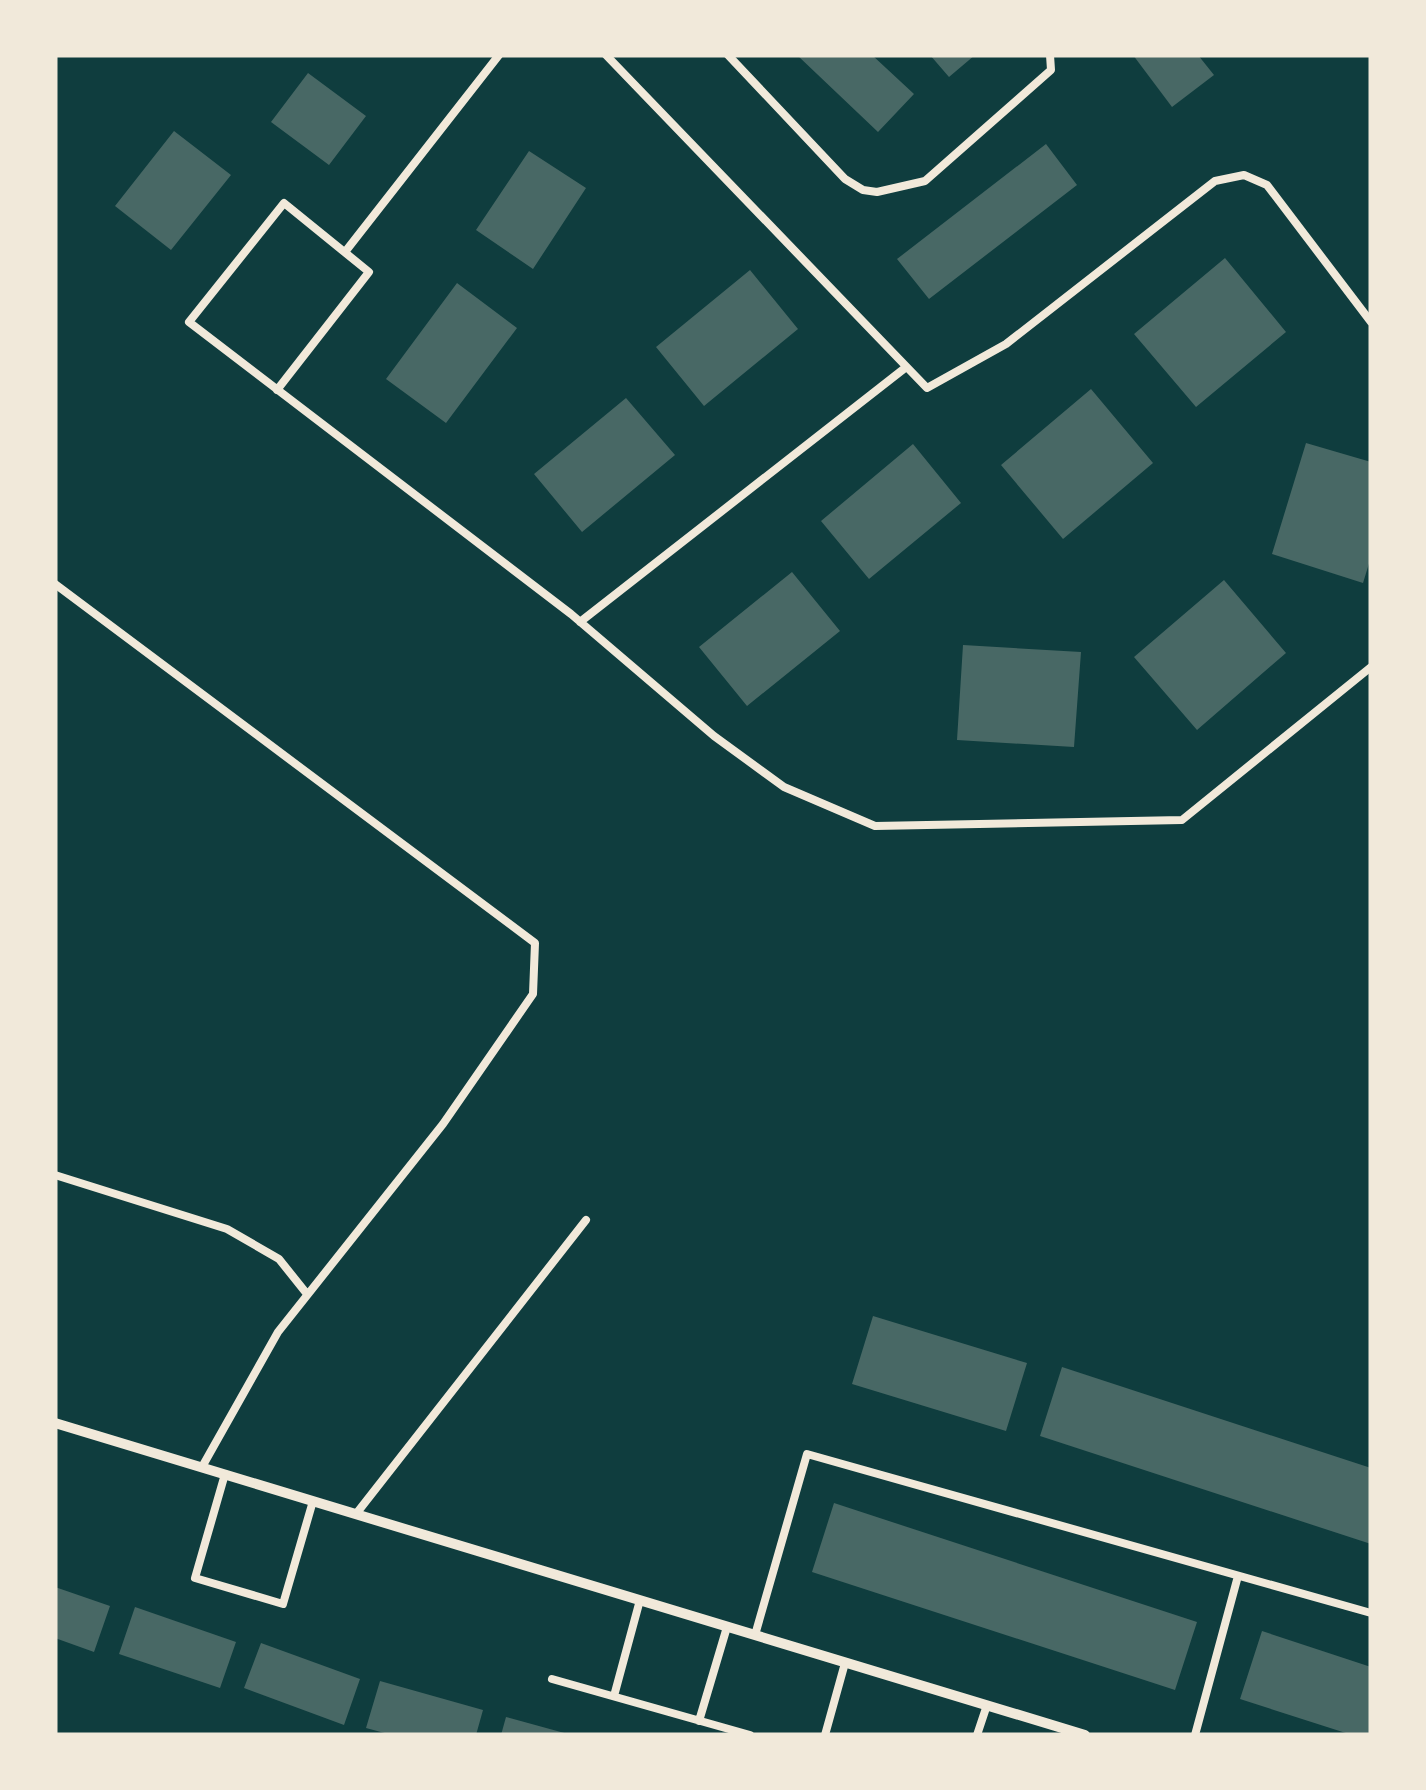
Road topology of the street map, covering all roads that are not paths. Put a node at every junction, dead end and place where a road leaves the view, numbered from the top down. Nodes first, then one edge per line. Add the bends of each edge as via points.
1 (499, 55) edge
2 (606, 55) edge
3 (728, 55) edge
4 (1050, 55) edge
5 (345, 252) junction
6 (1371, 322) edge
7 (906, 368) junction
8 (277, 390) junction
9 (55, 584) edge
10 (580, 622) junction
11 (1371, 666) edge
12 (55, 1175) edge
13 (586, 1220) dead end
14 (308, 1294) junction
15 (55, 1423) edge
16 (202, 1468) junction
17 (225, 1474) junction
18 (313, 1501) junction
19 (356, 1514) junction
20 (1238, 1576) junction
21 (640, 1600) junction
22 (1371, 1613) edge
23 (728, 1627) junction
24 (756, 1635) junction
25 (845, 1663) junction
26 (552, 1679) dead end
27 (614, 1696) junction
28 (986, 1704) junction
29 (699, 1721) junction
30 (750, 1735) edge
31 (825, 1735) edge
32 (977, 1735) edge
33 (1085, 1735) edge
34 (1195, 1735) edge

1 - 5 lane
2 - 7 lane
3 - 4 lane via 845,179 878,192 925,181 1051,70
5 - 8 lane via 369,272
5 - 8 lane via 284,203 188,322
6 - 7 lane via 1267,186 1244,175 1215,181 1006,344 927,388
7 - 10 lane
8 - 10 lane
9 - 14 lane via 535,943 533,994 442,1124
10 - 11 lane via 784,787 875,826 1182,820
12 - 14 lane via 227,1229 279,1259
13 - 19 lane
14 - 16 lane via 278,1332
15 - 16 street
16 - 17 street
17 - 18 street
17 - 18 lane via 194,1578 283,1604
18 - 19 street
19 - 21 street
20 - 22 lane
20 - 24 lane via 807,1454
20 - 34 lane
21 - 23 street
21 - 27 lane
23 - 24 street
23 - 29 lane
24 - 25 street
25 - 28 street
25 - 31 lane
26 - 27 lane
27 - 29 lane
28 - 32 lane
28 - 33 street
29 - 30 lane

